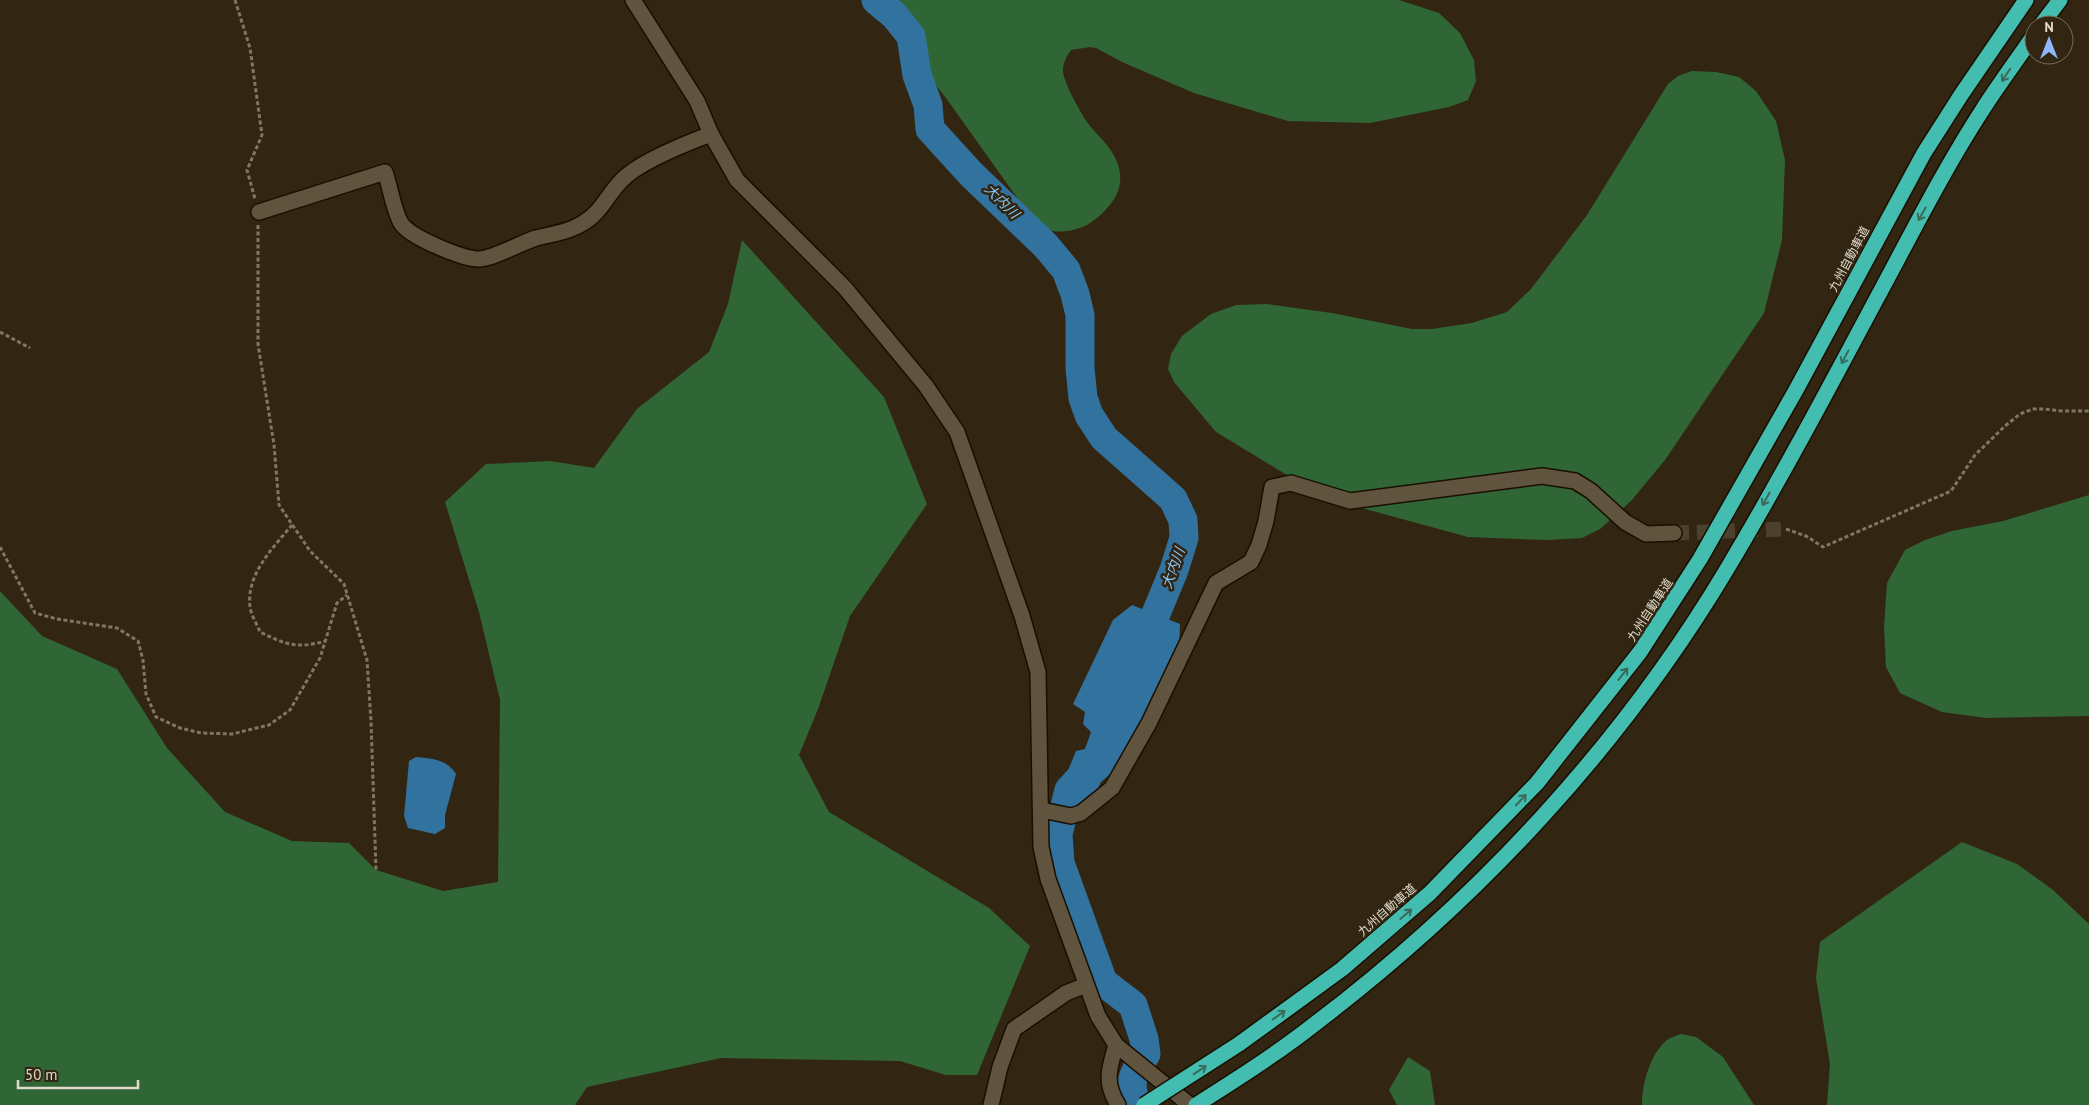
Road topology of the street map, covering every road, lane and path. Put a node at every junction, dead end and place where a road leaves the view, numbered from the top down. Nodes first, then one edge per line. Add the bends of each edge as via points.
1 (235, 0) edge
2 (633, 0) edge
3 (2026, 0) edge
4 (2060, 0) edge
5 (2049, 15) edge
6 (2024, 50) edge
7 (712, 134) junction
8 (258, 212) junction
9 (0, 332) edge
10 (30, 348) dead end
11 (2089, 411) edge
12 (292, 525) junction
13 (1786, 529) tunnel mouth
14 (1674, 533) tunnel mouth
15 (0, 547) edge
16 (347, 595) junction
17 (326, 641) junction
18 (1042, 810) junction
19 (376, 870) dead end
20 (1086, 985) junction
21 (1116, 1045) junction
22 (991, 1105) edge
23 (1118, 1105) edge
24 (1144, 1105) edge
25 (1190, 1105) edge
26 (1196, 1105) edge

1 - 8 path via 250,48 262,135 247,170
2 - 7 street via 697,101
24 -> 3 highway, 九州自動車道, bridge via 1239,1044 1342,969 1430,893 1537,783 1640,652 1700,559 1924,153
4 - 5 highway
6 -> 26 highway via 1950,164 1726,571 1619,726 1555,803 1452,910 1348,999 1254,1068
7 - 8 street via 634,169 584,223 481,259 467,258 432,243 401,224 386,172
7 - 18 street via 737,180 845,288 926,386 958,432 1022,616 1038,672
8 - 12 path via 258,344 274,444 279,505
9 - 10 path
11 - 13 path via 2033,409 2020,414 1976,455 1951,491 1823,547
12 - 16 path via 310,551 344,584
12 - 17 path via 264,558 252,583 250,607 260,632 281,642 305,646
14 - 18 street via 1646,534 1625,522 1575,481 1542,476 1350,501 1291,483 1272,487 1266,521 1251,562 1216,583 1149,724 1112,788 1081,813 1071,816
15 - 17 path via 35,613 57,620 117,628 138,641 146,694 156,717 180,728 201,733 232,734 269,725 290,710 320,658
16 - 17 path via 337,603
16 - 19 path via 367,660
18 - 20 street via 1041,847 1048,879
20 - 21 street via 1098,1016
20 - 22 street via 1066,993 1014,1029
21 - 23 street via 1108,1085
21 - 25 street

